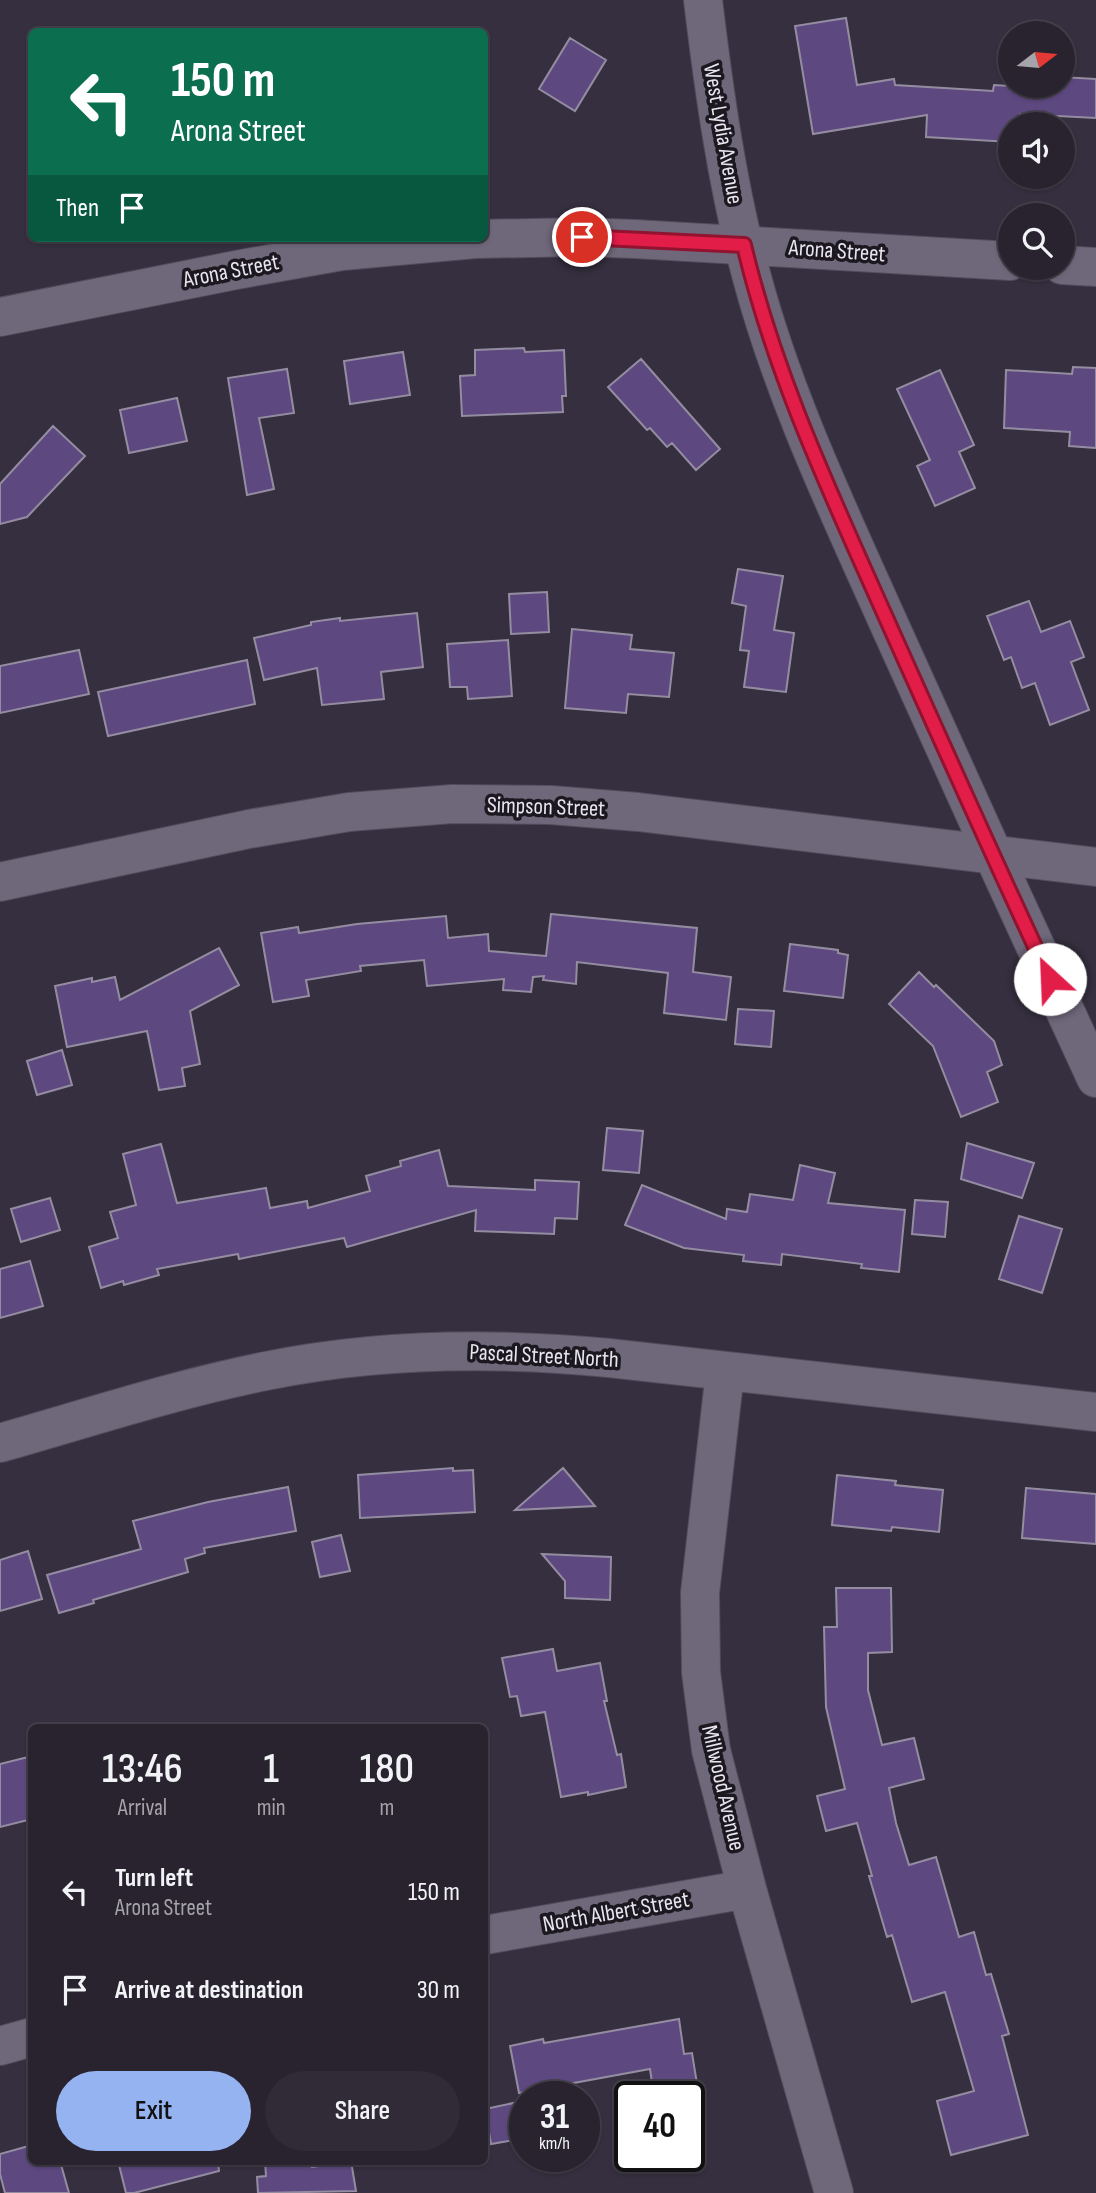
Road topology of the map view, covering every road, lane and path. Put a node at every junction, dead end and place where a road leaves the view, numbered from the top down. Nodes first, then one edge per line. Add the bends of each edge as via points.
1 (703, 0) edge
2 (488, 239) edge
3 (442, 242) edge
4 (744, 245) junction
5 (998, 260) edge
6 (1075, 266) edge
7 (1096, 267) edge
8 (0, 317) edge
9 (992, 854) junction
10 (1096, 867) edge
11 (0, 882) edge
12 (1096, 1078) edge
13 (725, 1372) junction
14 (1096, 1412) edge
15 (0, 1443) edge
16 (747, 1889) junction
17 (488, 1934) edge
18 (28, 2038) edge
19 (0, 2046) edge
20 (834, 2193) edge

1 - 4 street, West Lydia Avenue via 722,147
2 - 4 street, Arona Street via 595,237
3 - 8 street, Arona Street via 342,251
4 - 5 street, Arona Street
4 - 9 street, West Lydia Avenue via 785,380 824,478
6 - 7 street
9 - 10 street, Simpson Street
9 - 11 street, Simpson Street via 638,812 452,804 349,813 249,829
9 - 12 street, West Lydia Avenue
13 - 14 street, Pascal Street North
13 - 15 street, Pascal Street North via 555,1353 458,1350 362,1356 174,1393
13 - 16 street, Millwood Avenue via 700,1593 701,1672 710,1750
16 - 17 street, North Albert Street
16 - 20 street, Millwood Avenue
18 - 19 street

